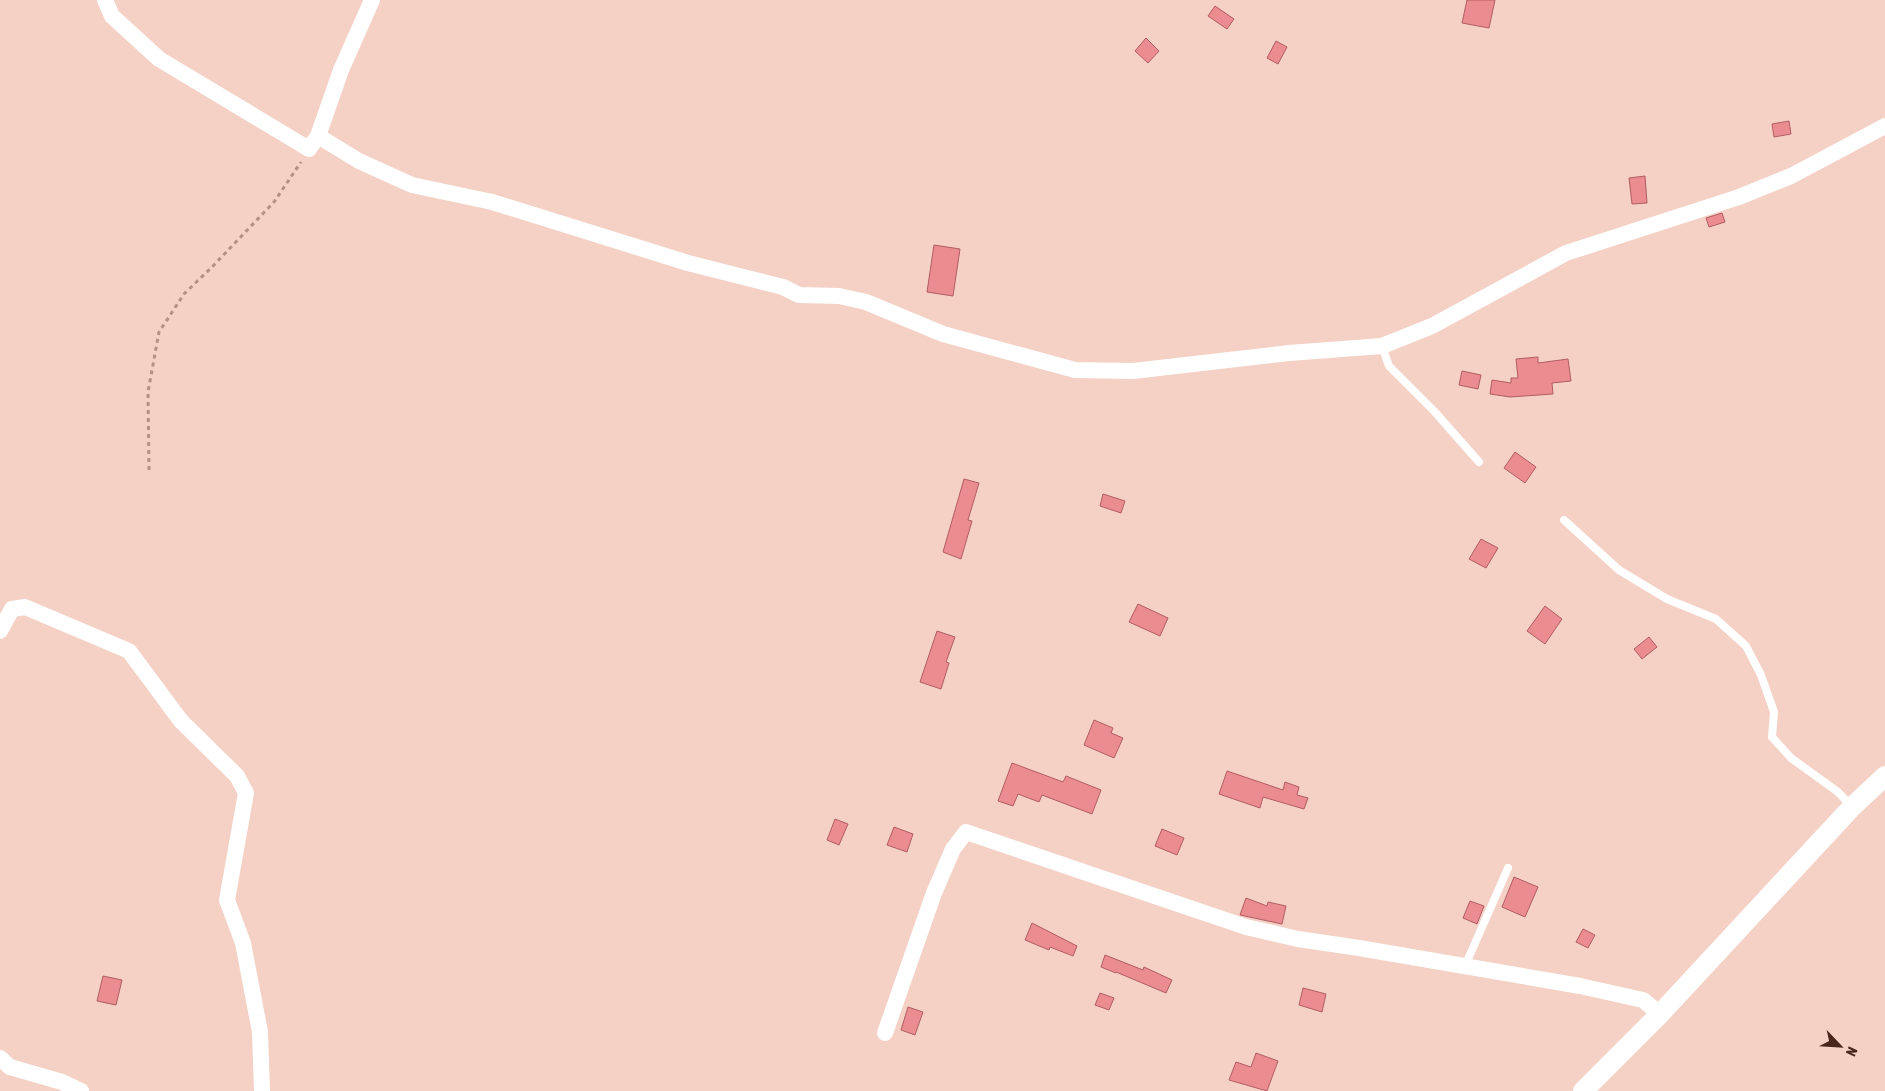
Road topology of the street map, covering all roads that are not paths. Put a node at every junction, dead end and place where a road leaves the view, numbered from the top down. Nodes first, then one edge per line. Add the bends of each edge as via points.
1 (104, 0) edge
2 (372, 0) edge
3 (1885, 126) edge
4 (314, 143) junction
5 (1382, 346) junction
6 (1479, 462) dead end
7 (1564, 520) dead end
8 (6, 606) edge
9 (0, 631) edge
10 (1885, 776) edge
11 (1852, 807) junction
12 (1508, 868) dead end
13 (1465, 966) junction
14 (1660, 1014) junction
15 (885, 1033) dead end
16 (0, 1058) edge
17 (81, 1091) edge
18 (262, 1091) edge
19 (1584, 1091) edge

1 - 4 street via 112,16 159,59
2 - 4 street
3 - 5 street via 1791,176 1739,197 1566,253 1432,326
4 - 5 street via 412,185 492,202 688,263 783,287 799,295 839,296 866,302 943,334 1075,370 1133,371
5 - 6 lane via 1389,366
7 - 11 lane via 1619,570 1667,598 1716,619 1746,646 1774,712 1772,737 1791,758 1838,792
8 - 9 street
8 - 18 street via 25,607 128,651 182,721 237,776 246,793 227,900 243,943 260,1032
10 - 11 street
11 - 14 street
12 - 13 lane
13 - 14 street via 1643,1000
13 - 15 street via 1298,939 1246,927 966,832 953,849 934,893
14 - 19 street
16 - 17 street via 10,1067

